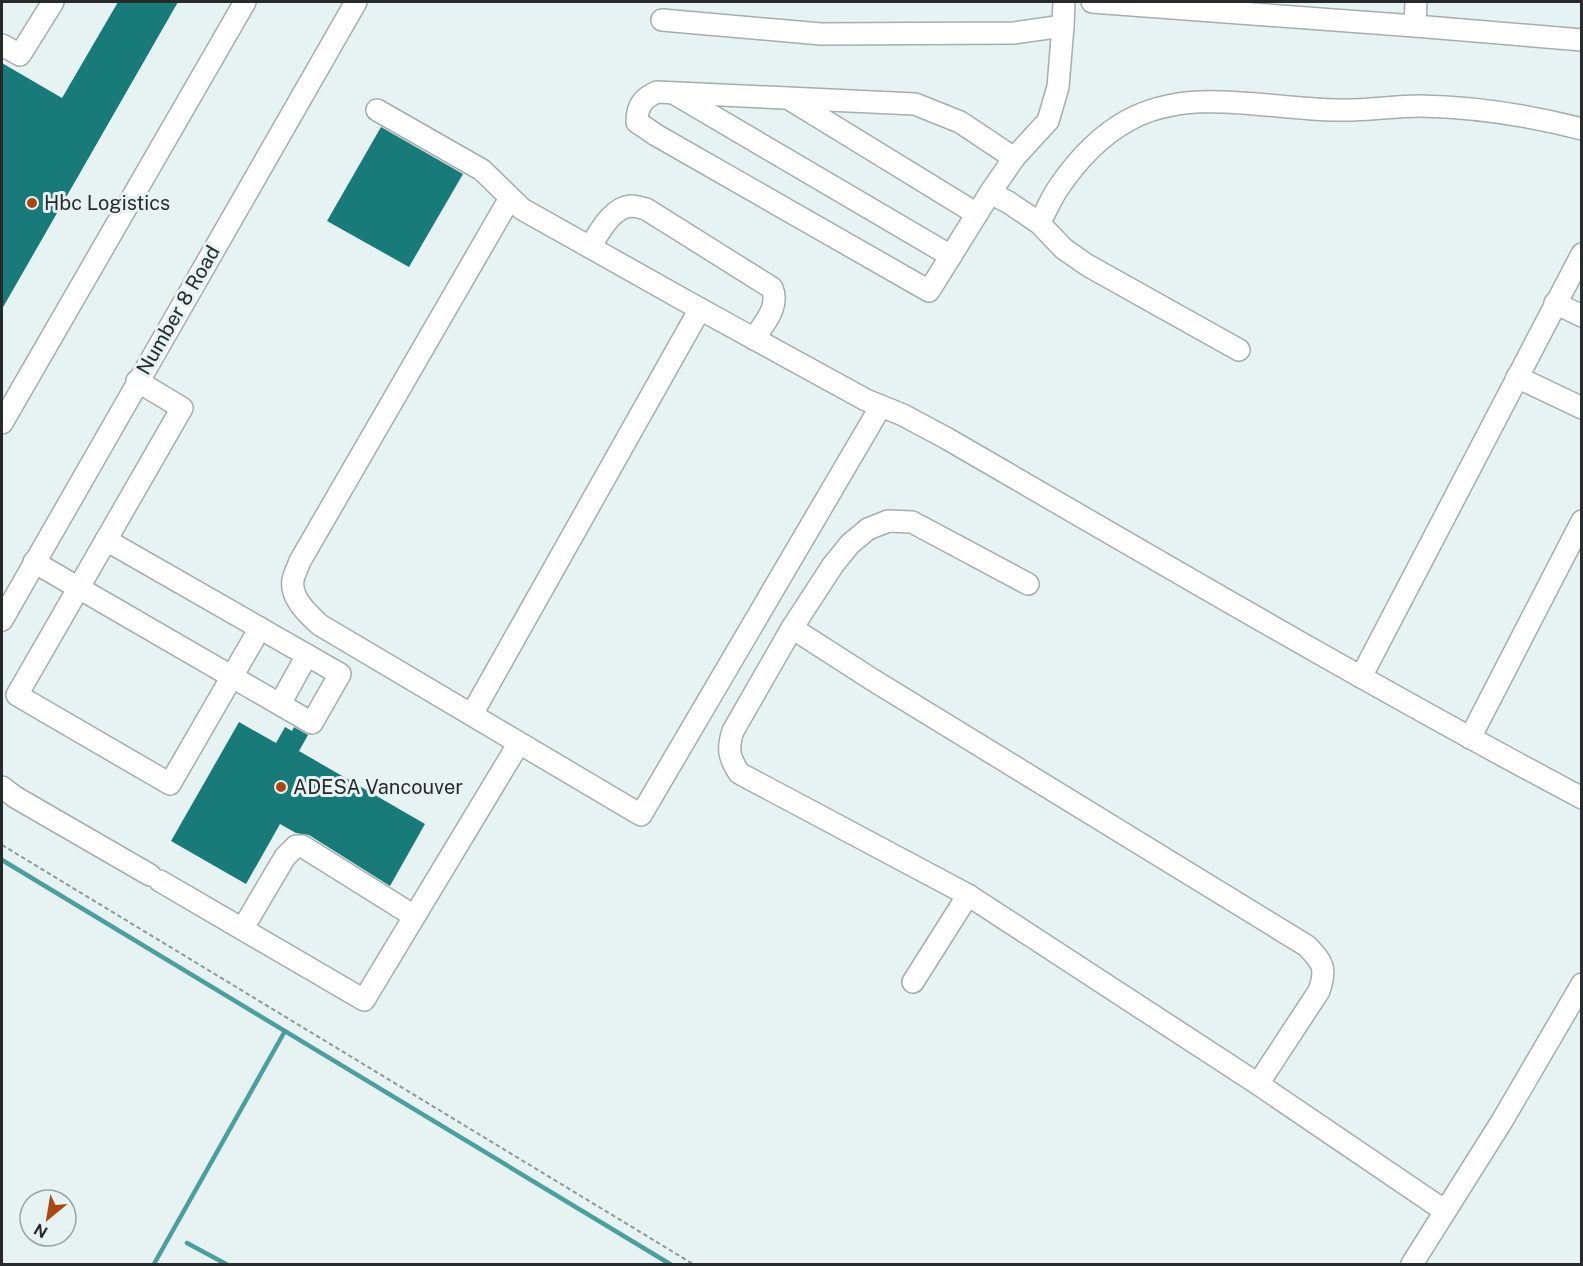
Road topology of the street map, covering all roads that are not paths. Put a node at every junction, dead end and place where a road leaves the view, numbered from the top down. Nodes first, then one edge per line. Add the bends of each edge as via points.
1 (53, 2) edge
2 (245, 2) edge
3 (356, 2) edge
4 (1064, 2) edge
5 (1092, 2) edge
6 (1416, 2) edge
7 (662, 20) dead end
8 (1063, 26) junction
9 (1415, 26) junction
10 (1581, 40) edge
11 (2, 45) edge
12 (673, 93) junction
13 (788, 98) junction
14 (377, 110) dead end
15 (1581, 129) edge
16 (1014, 158) junction
17 (990, 193) junction
18 (510, 198) junction
19 (977, 214) junction
20 (1040, 223) junction
21 (590, 247) junction
22 (1581, 254) edge
23 (951, 256) junction
24 (1555, 303) junction
25 (700, 309) junction
26 (1581, 316) edge
27 (754, 339) junction
28 (1239, 350) dead end
29 (1517, 377) junction
30 (137, 381) junction
31 (880, 406) junction
32 (1581, 408) edge
33 (2, 423) edge
34 (1581, 521) edge
35 (106, 540) junction
36 (34, 562) junction
37 (1028, 584) dead end
38 (80, 587) junction
39 (2, 620) edge
40 (261, 628) junction
41 (792, 628) junction
42 (307, 655) junction
43 (232, 676) junction
44 (1361, 676) junction
45 (280, 704) junction
46 (472, 714) junction
47 (1470, 738) junction
48 (519, 742) junction
49 (2, 787) edge
50 (1581, 798) edge
51 (968, 895) junction
52 (414, 916) junction
53 (243, 928) junction
54 (913, 982) dead end
55 (1581, 984) edge
56 (1258, 1084) junction
57 (1445, 1211) junction
58 (1412, 1264) edge

1 - 11 street via 20,55
2 - 33 street
3 - 30 street, Number 8 Road
4 - 8 street
5 - 9 street
6 - 9 street
7 - 8 street via 821,34 1014,33
8 - 16 street via 1058,87 1048,121
9 - 10 street
12 - 13 street
12 - 23 street
12 - 23 street via 657,92 644,98 637,111 637,122 929,291
13 - 16 street via 915,104 960,122
13 - 19 street
14 - 18 street via 482,170
15 - 20 street via 1494,111 1419,106 1337,110 1184,102 1128,121 1101,139 1058,188
16 - 17 street
17 - 19 street
17 - 20 street
18 - 21 street via 522,209
18 - 46 street via 300,561 292,582 297,600 320,625
19 - 23 street
20 - 28 street via 1064,249 1087,265
21 - 25 street
21 - 27 street via 619,210 631,206 646,209 772,288 776,297 773,309
22 - 24 street
24 - 26 street
24 - 29 street
25 - 27 street
25 - 46 street
27 - 31 street
29 - 32 street
29 - 44 street
30 - 35 street via 182,408
30 - 36 street, Number 8 Road
31 - 44 street via 946,438
31 - 48 street via 641,815
34 - 47 street
35 - 38 street
35 - 40 street
36 - 38 street
36 - 39 street, Number 8 Road
37 - 41 street via 912,522 888,521 868,529 850,544
38 - 43 street
38 - 43 street via 17,695 129,761 170,784
40 - 42 street
40 - 43 street
41 - 51 street via 733,731 728,746 739,773
41 - 56 street via 1307,946 1321,962 1325,975 1319,991
42 - 45 street
42 - 45 street via 340,674 312,723
43 - 45 street
44 - 47 street
46 - 48 street
47 - 50 street
48 - 52 street
49 - 53 street
51 - 54 street
51 - 56 street
52 - 53 street via 302,846 296,846 285,857
52 - 53 street via 364,1000
55 - 57 street
56 - 57 street
57 - 58 street

